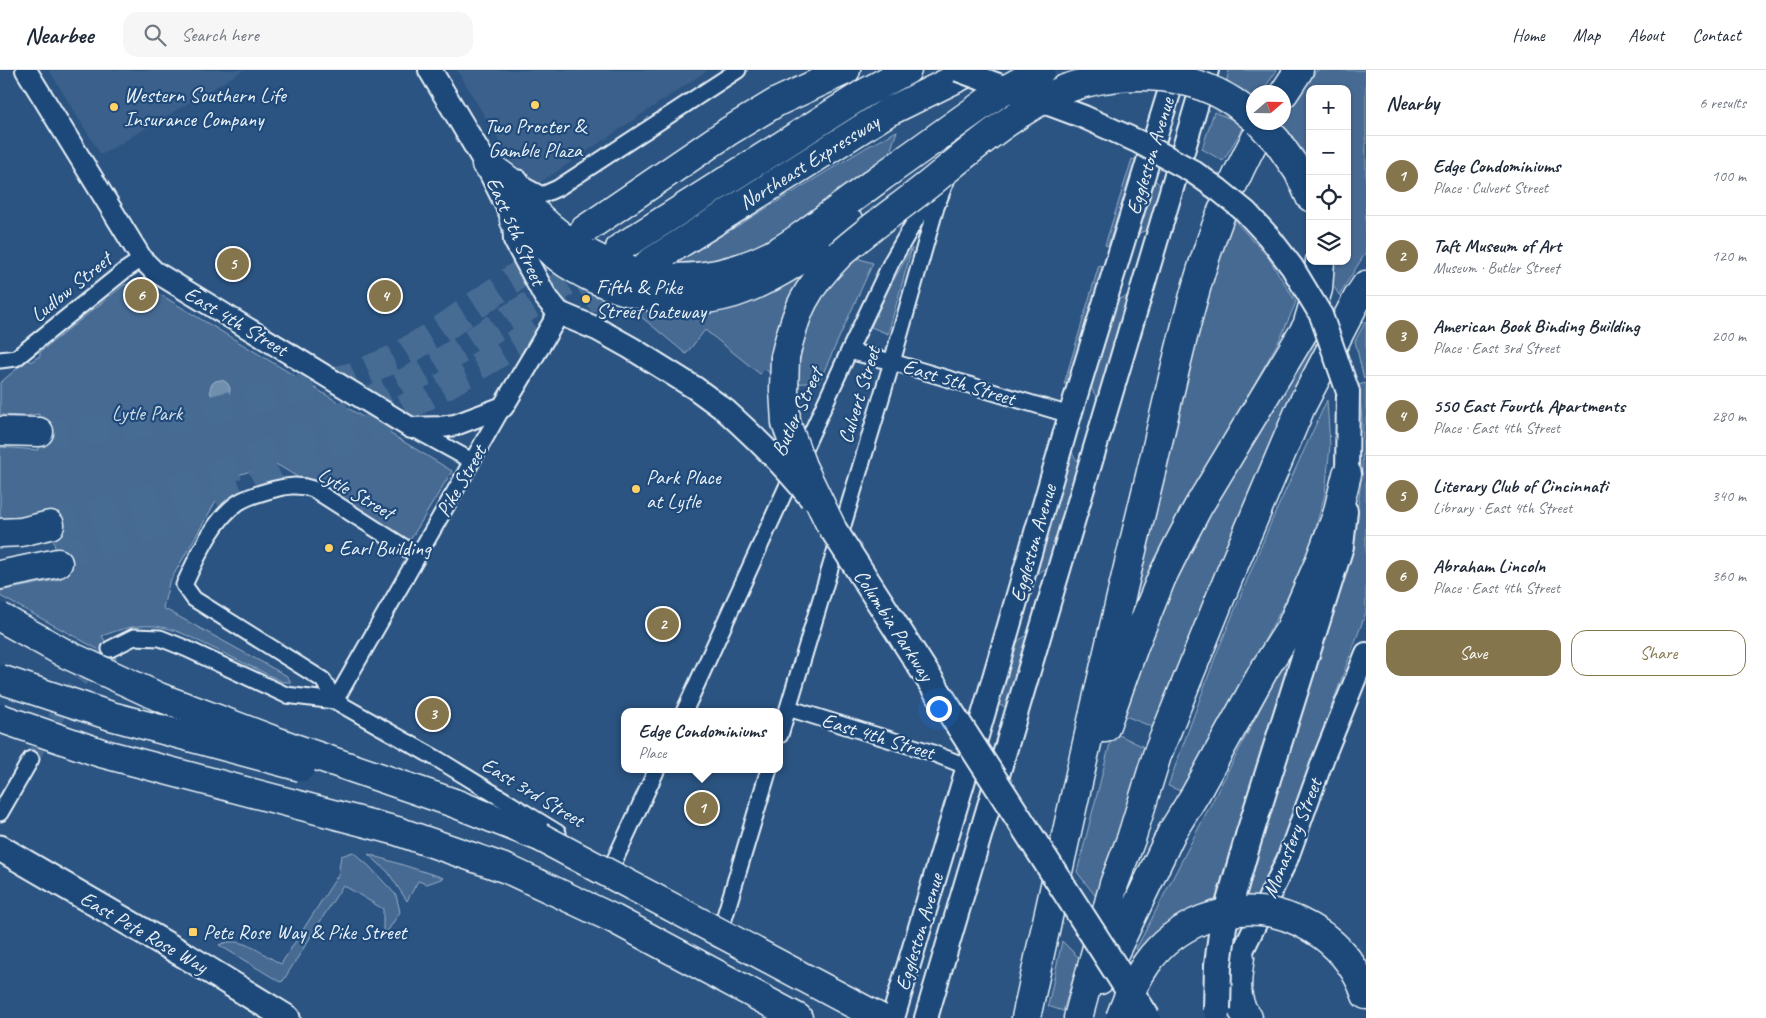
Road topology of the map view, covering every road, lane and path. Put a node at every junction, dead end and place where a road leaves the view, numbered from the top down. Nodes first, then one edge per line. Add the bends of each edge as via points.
1 (26, 70) edge
2 (430, 70) edge
3 (738, 70) edge
4 (846, 70) edge
5 (907, 70) edge
6 (958, 70) edge
7 (973, 70) edge
8 (986, 70) edge
9 (1040, 70) edge
10 (1176, 70) edge
11 (1207, 70) edge
12 (1300, 70) edge
13 (1290, 85) edge
14 (1246, 112) edge
15 (1261, 130) edge
16 (1267, 130) edge
17 (965, 145) junction
18 (486, 164) junction
19 (1306, 188) edge
20 (514, 220) junction
21 (584, 230) dead end
22 (620, 248) tunnel mouth
23 (142, 259) junction
24 (649, 263) tunnel mouth
25 (1320, 265) edge
26 (1366, 285) edge
27 (559, 313) junction
28 (849, 351) junction
29 (0, 360) edge
30 (892, 362) junction
31 (503, 406) junction
32 (1070, 415) junction
33 (411, 428) junction
34 (0, 431) edge
35 (39, 432) tunnel mouth
36 (472, 461) junction
37 (1347, 474) junction
38 (50, 525) tunnel mouth
39 (831, 526) junction
40 (0, 533) edge
41 (418, 556) junction
42 (0, 560) edge
43 (0, 575) edge
44 (194, 599) joint
45 (0, 617) edge
46 (110, 648) tunnel mouth
47 (1366, 653) edge
48 (0, 678) edge
49 (336, 701) junction
50 (686, 708) edge
51 (788, 708) junction
52 (0, 718) edge
53 (783, 724) edge
54 (0, 732) edge
55 (101, 753) junction
56 (31, 759) tunnel mouth
57 (968, 766) junction
58 (655, 773) edge
59 (768, 773) edge
60 (454, 803) junction
61 (0, 813) edge
62 (0, 848) edge
63 (612, 866) junction
64 (1051, 903) junction
65 (718, 940) junction
66 (1240, 957) junction
67 (1366, 994) edge
68 (1027, 1012) edge
69 (287, 1018) edge
70 (798, 1018) edge
71 (854, 1018) edge
72 (880, 1018) edge
73 (893, 1018) edge
74 (926, 1018) edge
75 (1078, 1018) edge
76 (1120, 1018) edge
77 (1147, 1018) edge
78 (1205, 1018) edge
79 (1218, 1018) edge
80 (1248, 1018) edge

1 - 23 street, East 4th Street
2 - 18 main road, East 5th Street
3 - 18 street via 576,177 542,195 525,186 514,172
4 - 21 highway via 777,102 729,131
5 - 22 highway
6 - 37 main road, bridge via 1084,117 1139,142 1192,171 1246,212 1297,275 1321,315 1348,392
7 - 24 highway, Northeast Expressway via 888,112
8 - 17 street, Culvert Street
9 - 18 highway, bridge via 999,93 772,255 716,275 669,278 631,272 604,262 574,245 542,220 508,181
10 - 32 main road, Eggleston Avenue
11 - 74 main road, Eggleston Avenue
12 - 13 highway
14 - 17 highway, bridge via 1232,101 1185,81 1159,75 1110,76 1065,88
15 - 64 highway via 1215,228 1186,323
16 - 19 highway, bridge via 1298,171
17 - 20 highway via 938,167 786,268 733,293 686,300 646,296 596,279 568,265
17 - 28 street, Butler Street via 892,261
17 - 30 street, Culvert Street via 936,207
17 - 39 highway, bridge via 940,176 839,255 819,276 795,319 785,357 786,423 802,466
18 - 20 main road, East 5th Street
20 - 27 main road, East 5th Street via 515,240 545,296
23 - 29 street, Ludlow Street via 16,358
23 - 33 street, East 4th Street via 154,271
25 - 64 highway via 1318,289 1307,326 1198,507 1159,584 1104,732 1089,789
26 - 75 highway via 1301,408 1160,746 1114,884
27 - 31 street, Pike Street
27 - 39 main road, Columbia Parkway, bridge via 597,329 725,410 796,481
28 - 30 street, East 5th Street
28 - 50 street, Butler Street
30 - 32 street, East 5th Street
30 - 51 street, Culvert Street
31 - 33 street via 455,425
31 - 36 street, Pike Street
32 - 57 main road, Eggleston Avenue
33 - 36 street, East 4th Street
34 - 35 highway
36 - 41 street, Pike Street
37 - 75 highway via 1337,515 1290,629 1172,832 1109,964
37 - 79 highway, bridge via 1340,546 1223,926 1218,965
38 - 40 highway
39 - 77 highway, Columbia Parkway, bridge
41 - 44 street, Lytle Street via 313,489 294,485 280,487 237,503 218,521 184,585
41 - 49 street, Pike Street
42 - 43 highway via 58,559
44 - 49 street, East 3rd Street via 323,680
45 - 60 highway, bridge via 66,654 158,697
46 - 49 street via 134,637 160,638 286,695
47 - 66 street, Monastery Street via 1287,860
48 - 60 highway, bridge via 111,716 208,743
49 - 63 street, East 3rd Street
51 - 53 street, Culvert Street
51 - 57 street, East 4th Street
52 - 55 highway, bridge
54 - 55 highway, bridge
55 - 70 highway via 397,831 507,869 614,919
56 - 61 street
57 - 73 main road, Eggleston Avenue
58 - 63 street
59 - 65 street
60 - 72 highway, bridge via 540,837
62 - 69 main road, East Pete Rose Way
63 - 65 street, East 3rd Street
64 - 68 highway
65 - 71 street, East 3rd Street via 786,982
66 - 78 street, Monastery Street
66 - 80 highway via 1236,984
67 - 76 highway, bridge via 1348,962 1322,935 1303,923 1274,913 1237,912 1206,918 1175,934 1154,954 1134,985

